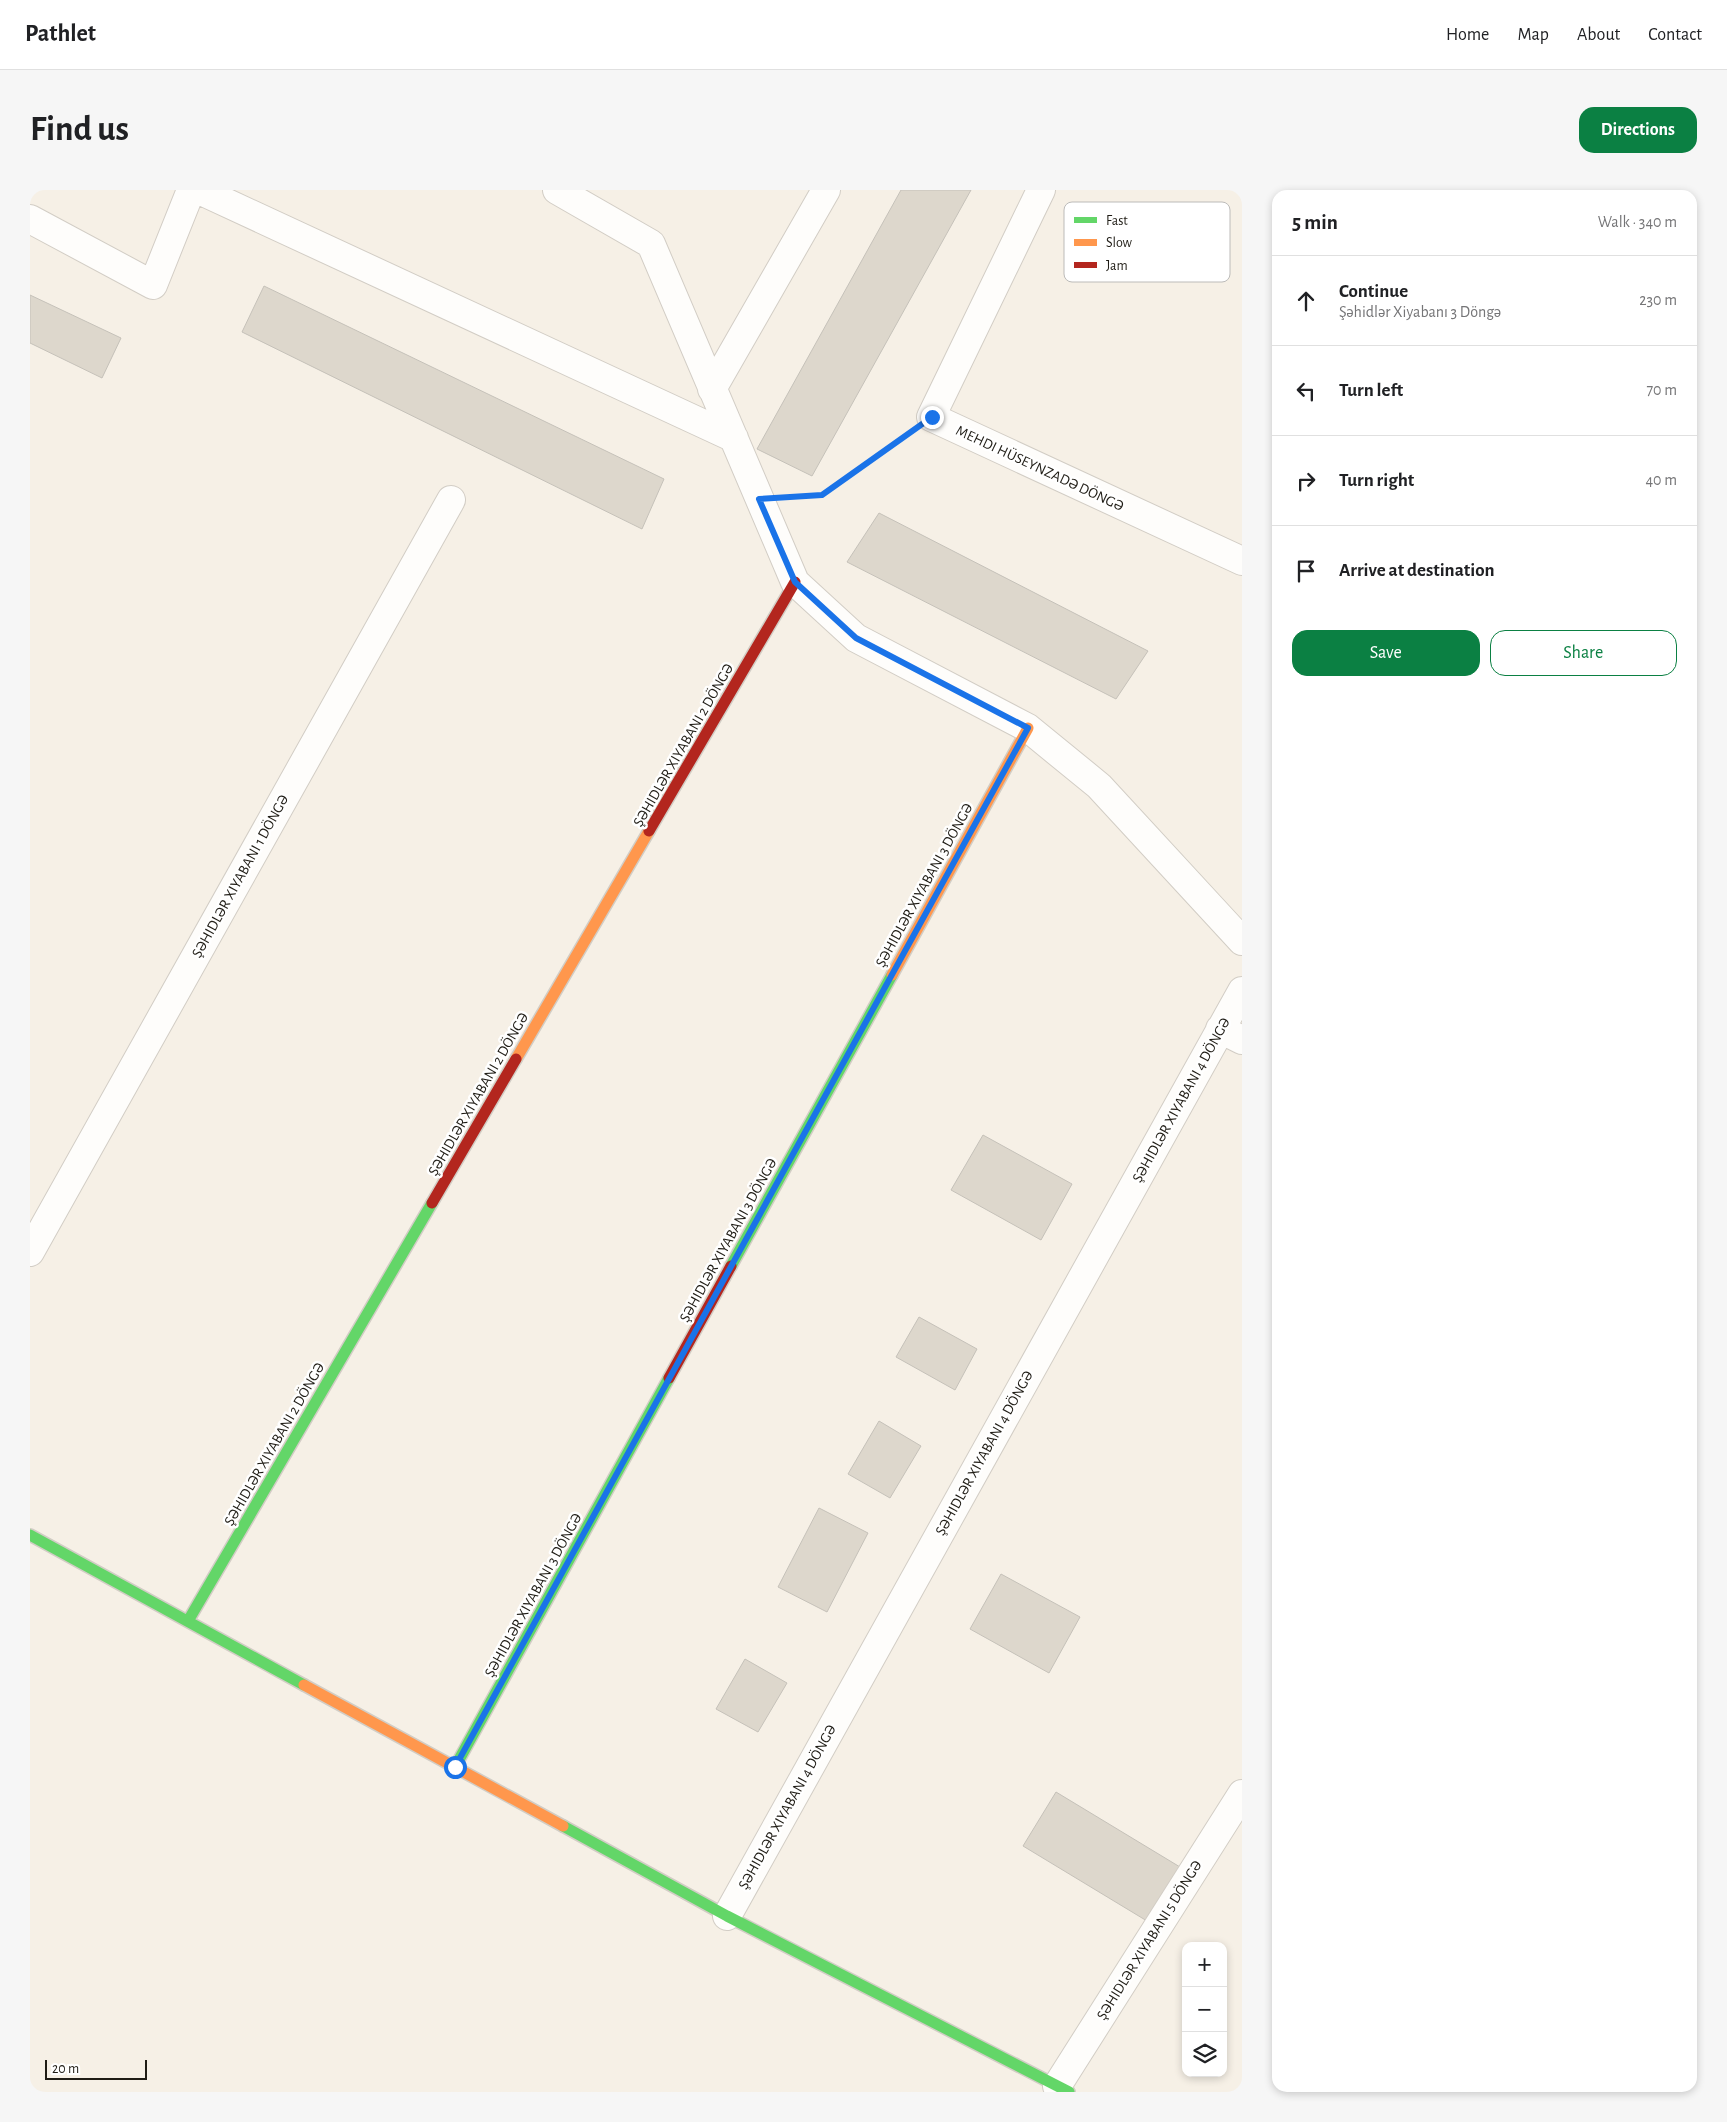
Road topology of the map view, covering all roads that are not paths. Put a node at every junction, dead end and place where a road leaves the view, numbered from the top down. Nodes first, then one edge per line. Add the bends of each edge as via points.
1 (191, 190) edge
2 (199, 190) edge
3 (557, 190) edge
4 (826, 190) edge
5 (1041, 190) edge
6 (30, 219) edge
7 (712, 388) junction
8 (734, 438) junction
9 (451, 500) dead end
10 (1242, 561) edge
11 (795, 582) junction
12 (1028, 728) junction
13 (1242, 941) edge
14 (1242, 991) edge
15 (1231, 1034) edge
16 (30, 1252) edge
17 (30, 1535) edge
18 (188, 1621) junction
19 (455, 1767) junction
20 (1242, 1794) edge
21 (726, 1916) junction
22 (1063, 2089) edge

1 - 6 street via 153,285
2 - 8 street
3 - 7 street via 651,244
4 - 7 street
5 - 10 street, MEHDI HÜSEYNZADƏ DÖNGƏ via 932,417
7 - 8 street
8 - 11 street
9 - 16 street
11 - 12 street via 856,638
11 - 18 street
12 - 13 street via 1099,786
12 - 19 street
14 - 15 street
15 - 21 street
17 - 18 street
18 - 19 street
19 - 21 street
20 - 22 street
21 - 22 street

